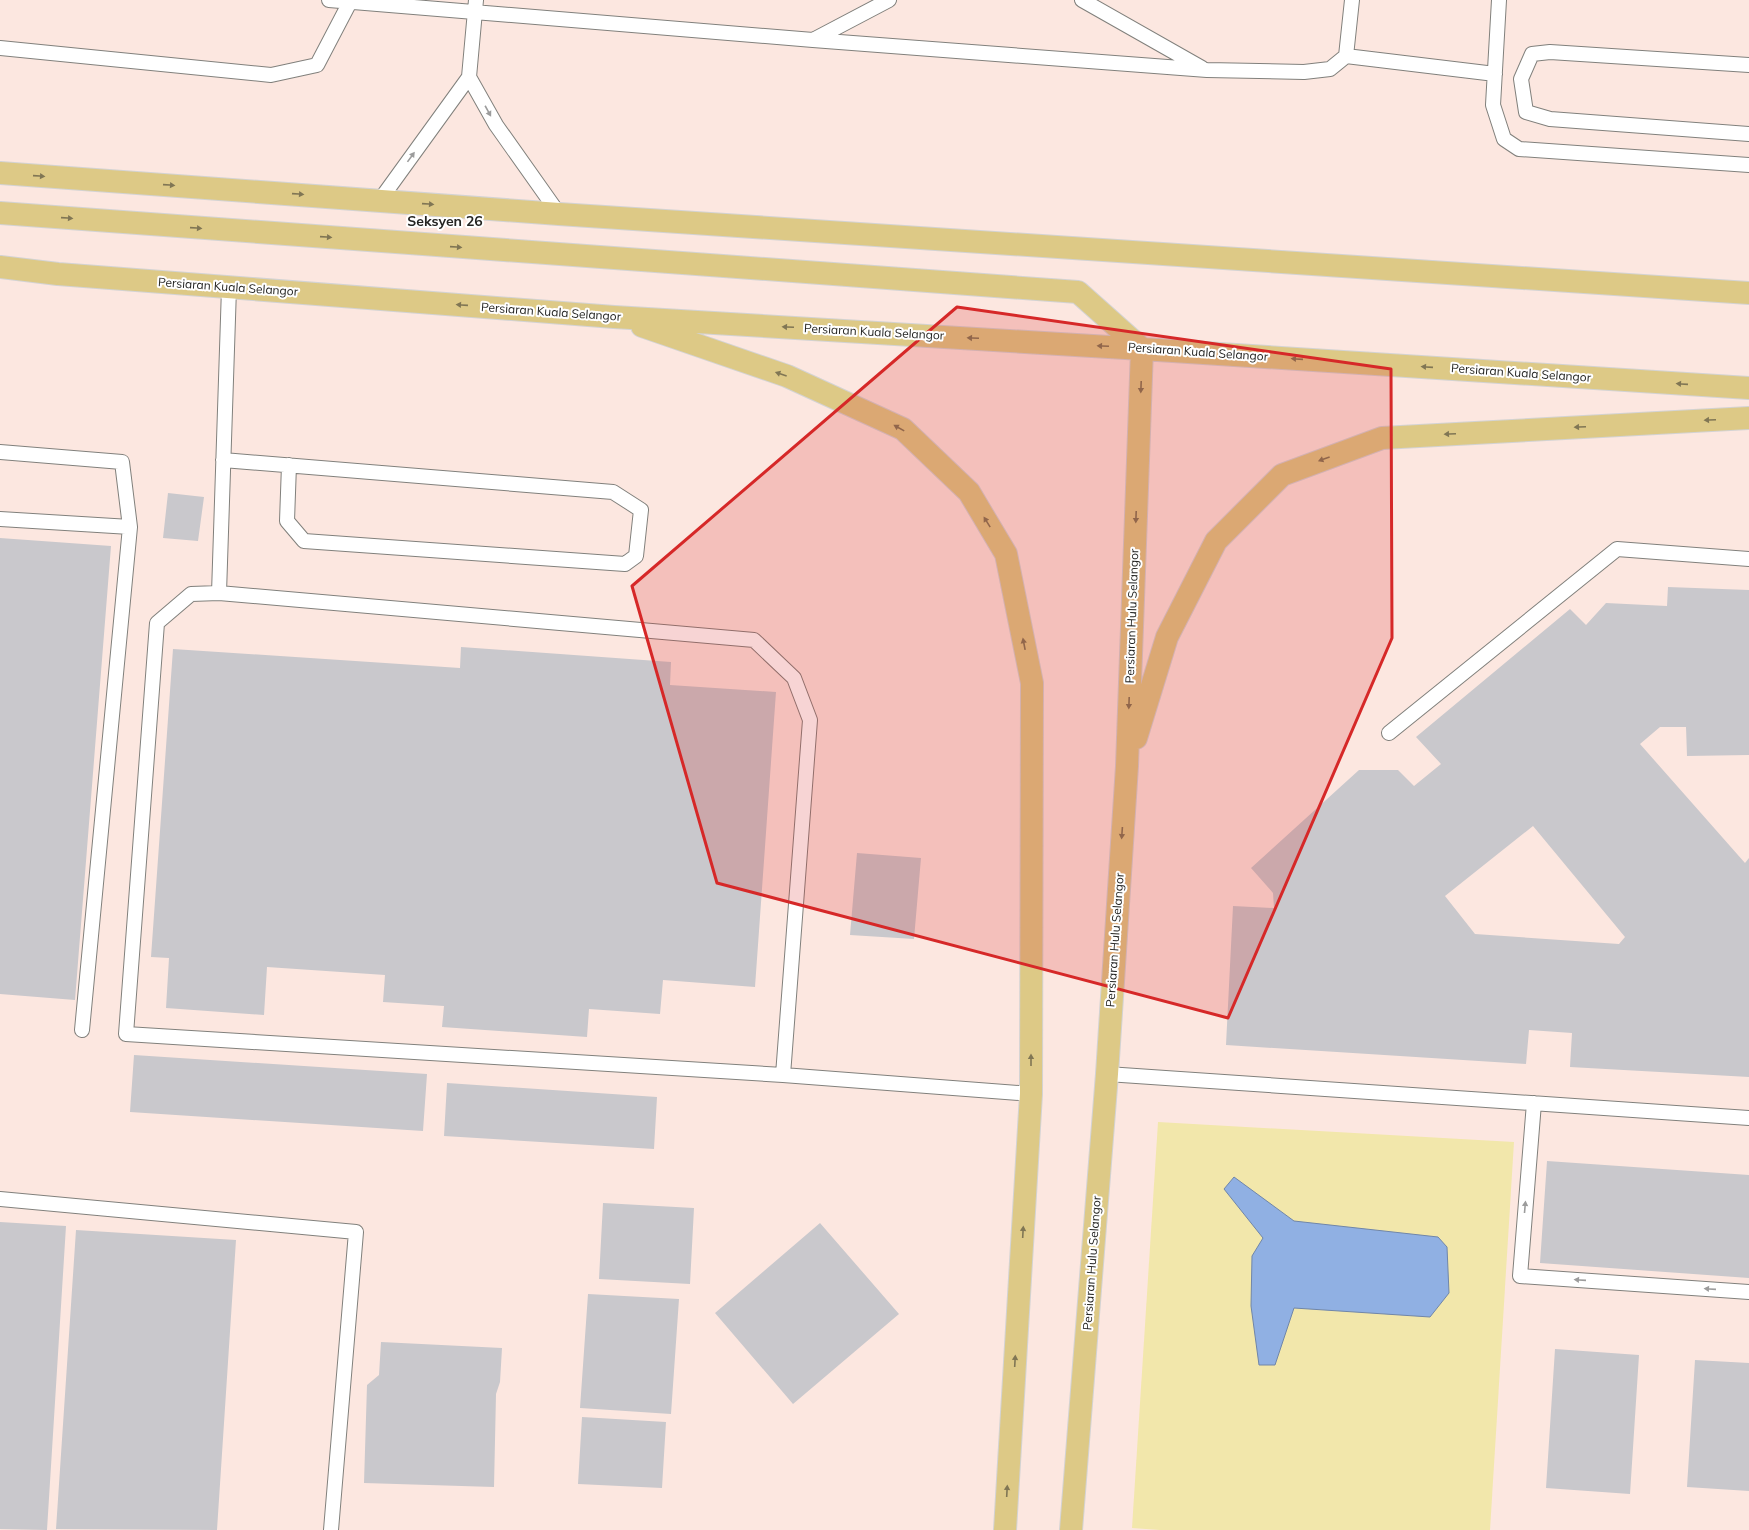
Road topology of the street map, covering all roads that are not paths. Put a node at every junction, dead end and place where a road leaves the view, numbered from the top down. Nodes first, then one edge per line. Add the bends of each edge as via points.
1 (329, 0) edge
2 (889, 0) edge
3 (1082, 0) edge
4 (1352, 0) edge
5 (1499, 0) edge
6 (351, 1) edge
7 (476, 7) edge
8 (813, 40) junction
9 (0, 48) edge
10 (1346, 56) junction
11 (1749, 65) edge
12 (1206, 70) junction
13 (1494, 74) junction
14 (469, 77) junction
15 (1749, 134) edge
16 (1749, 166) edge
17 (0, 173) edge
18 (380, 200) junction
19 (0, 213) edge
20 (559, 214) junction
21 (0, 267) edge
22 (229, 288) junction
23 (1749, 293) edge
24 (614, 317) junction
25 (1142, 348) junction
26 (1749, 388) edge
27 (1749, 418) edge
28 (0, 452) edge
29 (223, 460) junction
30 (289, 466) junction
31 (0, 519) edge
32 (130, 527) junction
33 (1749, 559) edge
34 (219, 593) junction
35 (1389, 734) dead end
36 (1127, 766) junction
37 (82, 1030) dead end
38 (1106, 1074) junction
39 (783, 1075) junction
40 (1031, 1094) junction
41 (1534, 1103) junction
42 (1749, 1118) edge
43 (0, 1199) edge
44 (1749, 1292) edge
45 (331, 1530) edge
46 (1005, 1530) edge
47 (1071, 1530) edge

1 - 6 lane
2 - 8 lane
3 - 12 lane
4 - 10 lane
5 - 13 lane
6 - 7 lane
6 - 9 lane via 317,65 271,75
7 - 8 lane
7 - 14 lane
8 - 12 lane
10 - 12 lane via 1330,69 1304,72
10 - 13 lane
11 - 15 lane via 1550,52 1532,54 1521,79 1526,112 1550,119
13 - 16 lane via 1493,104 1504,139 1519,149
18 -> 14 lane
14 -> 20 lane via 496,125
17 -> 18 main road
18 -> 20 main road
19 -> 25 main road via 1078,292
20 - 23 main road
21 - 22 main road, Persiaran Kuala Selangor
24 -> 22 main road, Persiaran Kuala Selangor
22 - 29 lane
25 -> 24 main road, Persiaran Kuala Selangor
40 -> 24 main road via 1032,683 1006,554 969,492 903,429 787,376
26 -> 25 main road, Persiaran Kuala Selangor
25 -> 36 main road, Persiaran Hulu Selangor
27 -> 36 main road via 1382,438 1282,475 1216,541 1167,637
28 - 32 lane via 122,462
29 - 30 lane
29 - 34 lane
30 - 30 lane via 613,492 641,510 636,556 625,564 304,541 287,521
31 - 32 lane
32 - 37 lane
33 - 35 lane via 1617,549
34 - 39 lane via 754,640 794,678 810,720
34 - 39 lane via 192,594 157,623 126,1034
36 -> 38 main road, Persiaran Hulu Selangor
38 - 41 lane
38 - 47 main road, Persiaran Hulu Selangor
39 - 40 lane
46 -> 40 main road
41 - 42 lane
44 -> 41 lane via 1520,1276
43 - 45 lane via 356,1232

